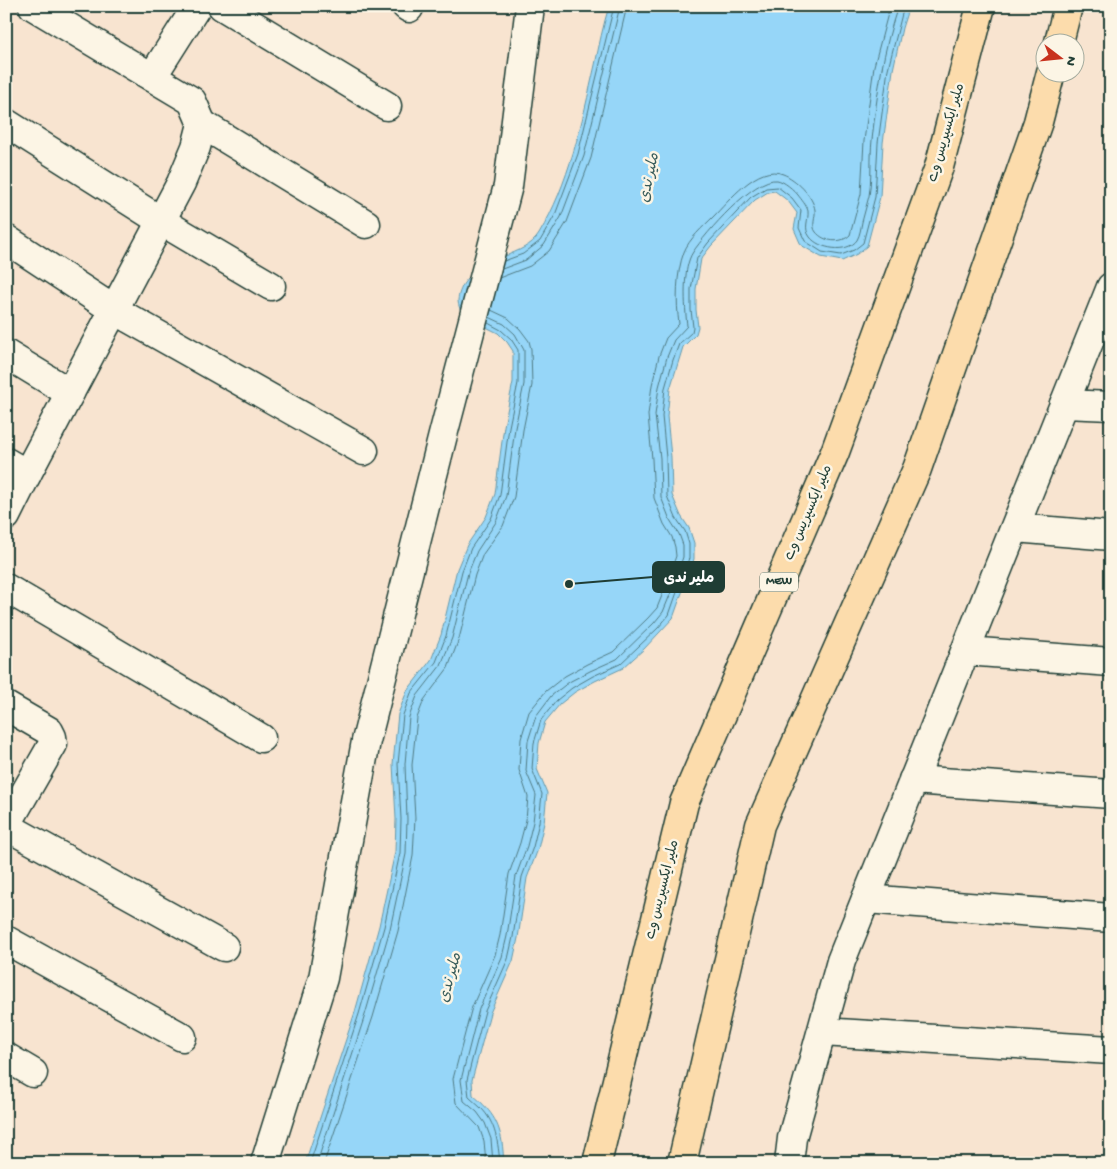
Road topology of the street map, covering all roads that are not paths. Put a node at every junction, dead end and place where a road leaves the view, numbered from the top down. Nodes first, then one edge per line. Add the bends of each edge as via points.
1 (33, 6) edge
2 (197, 6) edge
3 (222, 6) edge
4 (530, 6) edge
5 (981, 6) edge
6 (1068, 6) edge
7 (1062, 32) edge
8 (152, 77) junction
9 (1048, 82) edge
10 (387, 106) dead end
11 (6, 124) edge
12 (202, 124) junction
13 (161, 221) junction
14 (366, 224) dead end
15 (6, 239) edge
16 (271, 286) dead end
17 (1111, 287) edge
18 (114, 310) junction
19 (6, 354) edge
20 (70, 393) junction
21 (1064, 404) junction
22 (1111, 406) edge
23 (364, 451) dead end
24 (17, 468) edge
25 (6, 516) edge
26 (1015, 528) junction
27 (1111, 536) edge
28 (6, 588) edge
29 (966, 651) junction
30 (1111, 662) edge
31 (6, 706) edge
32 (261, 738) dead end
33 (914, 780) junction
34 (1111, 794) edge
35 (866, 899) junction
36 (1111, 918) edge
37 (6, 940) edge
38 (224, 947) dead end
39 (822, 1032) junction
40 (182, 1037) dead end
41 (1111, 1050) edge
42 (6, 1057) edge
43 (33, 1073) dead end
44 (265, 1163) edge
45 (597, 1163) edge
46 (682, 1163) edge
47 (790, 1163) edge

1 - 8 street
2 - 8 street
3 - 10 street
4 - 44 street via 508,186 366,741 323,978
5 - 45 highway, ملیر ایکسپریس وے / MEW via 939,167 835,452 684,803
6 - 7 highway
8 - 12 street via 192,101
9 - 46 highway via 1038,122 916,469 760,825
11 - 13 street
12 - 13 street via 185,174
12 - 14 street
13 - 16 street
13 - 18 street
15 - 18 street
17 - 21 street
18 - 20 street
18 - 23 street
19 - 20 street
20 - 24 street
21 - 22 street
21 - 26 street
24 - 25 street
26 - 27 street
26 - 29 street
28 - 32 street
29 - 30 street
29 - 33 street
31 - 38 street via 49,731 53,744 6,826
33 - 34 street
33 - 35 street
35 - 36 street
35 - 39 street via 841,961
37 - 40 street
39 - 41 street
39 - 47 street via 792,1138
42 - 43 street

